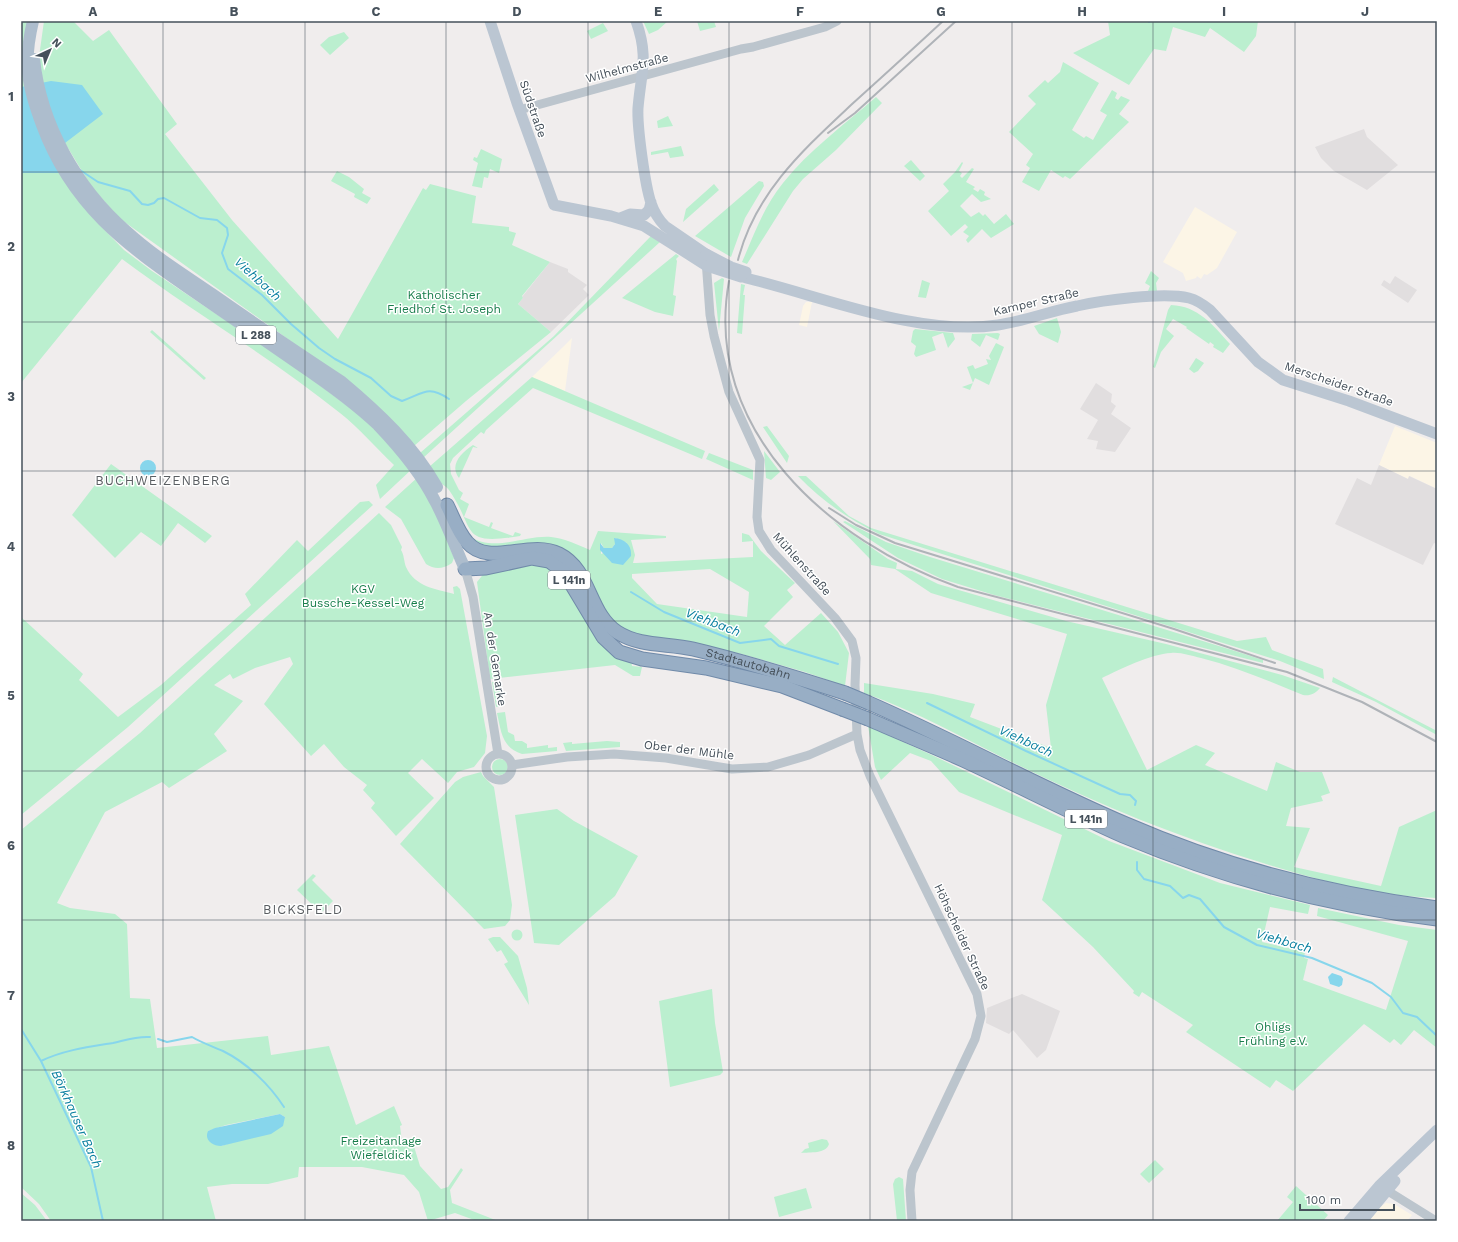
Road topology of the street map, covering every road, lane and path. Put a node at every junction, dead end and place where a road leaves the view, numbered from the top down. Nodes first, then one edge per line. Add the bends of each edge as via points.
1 (33, 21) edge
2 (40, 21) edge
3 (490, 21) edge
4 (636, 21) edge
5 (822, 21) edge
6 (837, 21) edge
7 (741, 48) junction
8 (32, 71) junction
9 (644, 76) junction
10 (519, 110) junction
11 (651, 202) junction
12 (100, 212) junction
13 (622, 217) junction
14 (659, 220) junction
15 (706, 254) junction
16 (707, 266) junction
17 (746, 275) junction
18 (1188, 298) joint
19 (1437, 434) edge
20 (447, 505) junction
21 (512, 552) junction
22 (465, 569) junction
23 (857, 734) junction
24 (498, 754) junction
25 (512, 765) junction
26 (1319, 893) junction
27 (1437, 908) edge
28 (1437, 919) edge
29 (1437, 1130) edge
30 (1437, 1140) edge
31 (1383, 1188) junction
32 (912, 1221) edge
33 (1350, 1221) edge
34 (1362, 1221) edge
35 (1436, 1221) edge

1 - 8 main road, L 288 via 26,59
2 - 8 main road, L 288
3 - 10 main road, Südstraße
4 - 9 main road via 642,39
5 - 7 street, Wilhelmstraße via 751,42
6 - 7 street, Wilhelmstraße via 760,45
7 - 9 street, Wilhelmstraße
8 - 12 main road, L 288 via 38,116 50,146 74,185
9 - 10 street, Wilhelmstraße
9 - 11 main road via 638,123
10 - 13 main road, Südstraße via 554,205
11 - 13 main road via 649,210 644,215 630,214
11 - 14 main road
12 - 20 main road, L 288 via 149,250 342,382 366,402 418,458
12 - 22 main road, L 288 via 119,237 142,256 338,391 377,425 410,461 423,480 436,502
13 - 14 main road
13 - 16 main road, Kamper Straße via 652,230
14 - 15 main road, Kamper Straße via 672,232
15 - 16 street, Mühlenstraße, bridge
15 - 17 main road, Kamper Straße, bridge
16 - 17 main road, Kamper Straße, bridge via 719,271
16 - 23 street, Mühlenstraße via 710,315 729,392 760,460 757,517 759,531 768,547 835,618 852,641 856,658
17 - 18 main road, Kamper Straße via 877,314 937,325 965,327 999,325 1103,302 1153,297
18 - 19 main road, Merscheider Straße via 1210,310 1258,362 1283,380 1349,401
20 - 21 highway, L 288 via 465,540 474,548 491,554
20 - 22 main road, L 288 via 460,539
21 - 22 highway via 476,562
21 - 26 highway, Stadtautobahn / L 141n, bridge via 539,548 565,557 580,573 604,620 618,632 647,643 691,648 719,655 844,693 917,724 1061,795 1142,831
22 - 24 street, An der Gemarke / L 288
22 - 26 highway, Stadtautobahn / L 141n, bridge via 486,568 532,558 552,563 568,578 600,634 609,645 625,655 706,668 782,686 868,719 962,760 1124,836 1220,872
23 - 25 street, Ober der Mühle via 810,755 768,767 732,769 666,758 614,754 567,757
23 - 32 street, Höhscheider Straße via 870,776 973,985 981,1011 975,1039 912,1172
24 - 25 street via 507,757
24 - 25 street via 490,758 486,765 492,778 505,779 511,772
26 - 27 highway, L 141n
26 - 28 highway, L 141n via 1389,913
29 - 31 main road
30 - 31 main road
31 - 33 main road
31 - 34 main road
31 - 35 street

